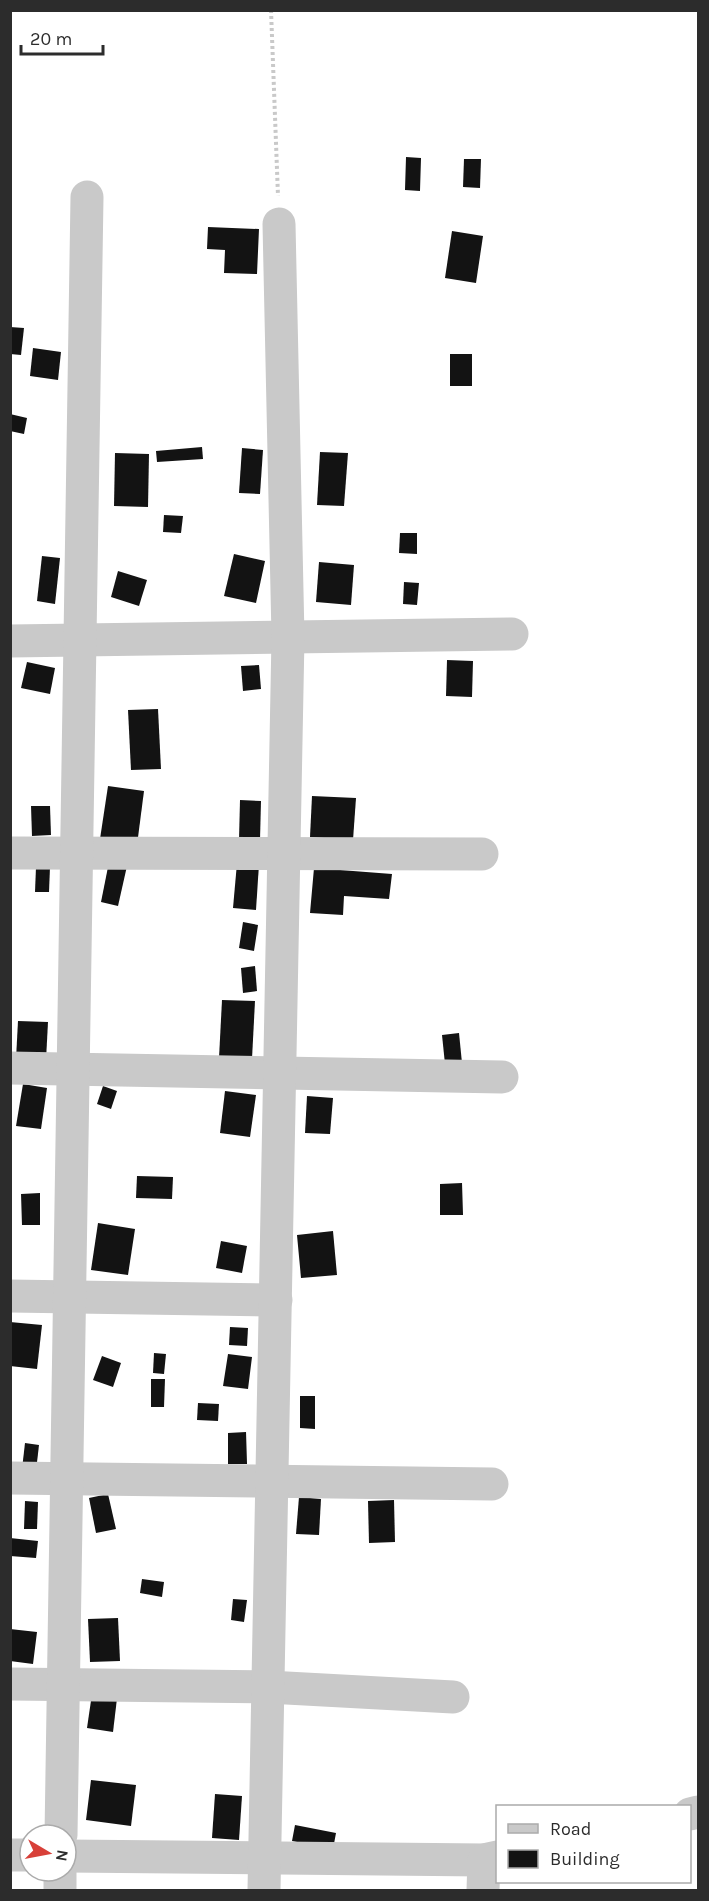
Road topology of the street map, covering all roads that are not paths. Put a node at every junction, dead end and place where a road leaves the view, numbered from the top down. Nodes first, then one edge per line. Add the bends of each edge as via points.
1 (87, 197) dead end
2 (279, 224) road end
3 (512, 634) dead end
4 (288, 637) junction
5 (10, 640) edge
6 (80, 640) junction
7 (76, 852) junction
8 (284, 852) junction
9 (10, 853) edge
10 (482, 854) dead end
11 (10, 1068) edge
12 (73, 1069) junction
13 (280, 1072) junction
14 (502, 1077) dead end
15 (10, 1296) edge
16 (69, 1297) junction
17 (276, 1300) junction
18 (10, 1478) edge
19 (66, 1479) junction
20 (272, 1481) junction
21 (492, 1484) dead end
22 (10, 1684) edge
23 (63, 1684) junction
24 (268, 1687) junction
25 (453, 1697) dead end
26 (61, 1823) edge
27 (78, 1856) edge
28 (265, 1858) junction
29 (488, 1869) edge
30 (264, 1890) edge

1 - 6 street
2 - 4 street
3 - 4 street
4 - 6 street
4 - 8 street
5 - 6 street
6 - 7 street
7 - 8 street
7 - 9 street
7 - 12 street
8 - 10 street
8 - 13 street
11 - 12 street
12 - 13 street
12 - 16 street
13 - 14 street
13 - 17 street
15 - 16 street
16 - 17 street
16 - 19 street
17 - 20 street
18 - 19 street
19 - 20 street
19 - 23 street
20 - 21 street
20 - 24 street
22 - 23 street
23 - 24 street
23 - 26 street
24 - 25 street
24 - 28 street
27 - 28 street
28 - 29 street
28 - 30 street

